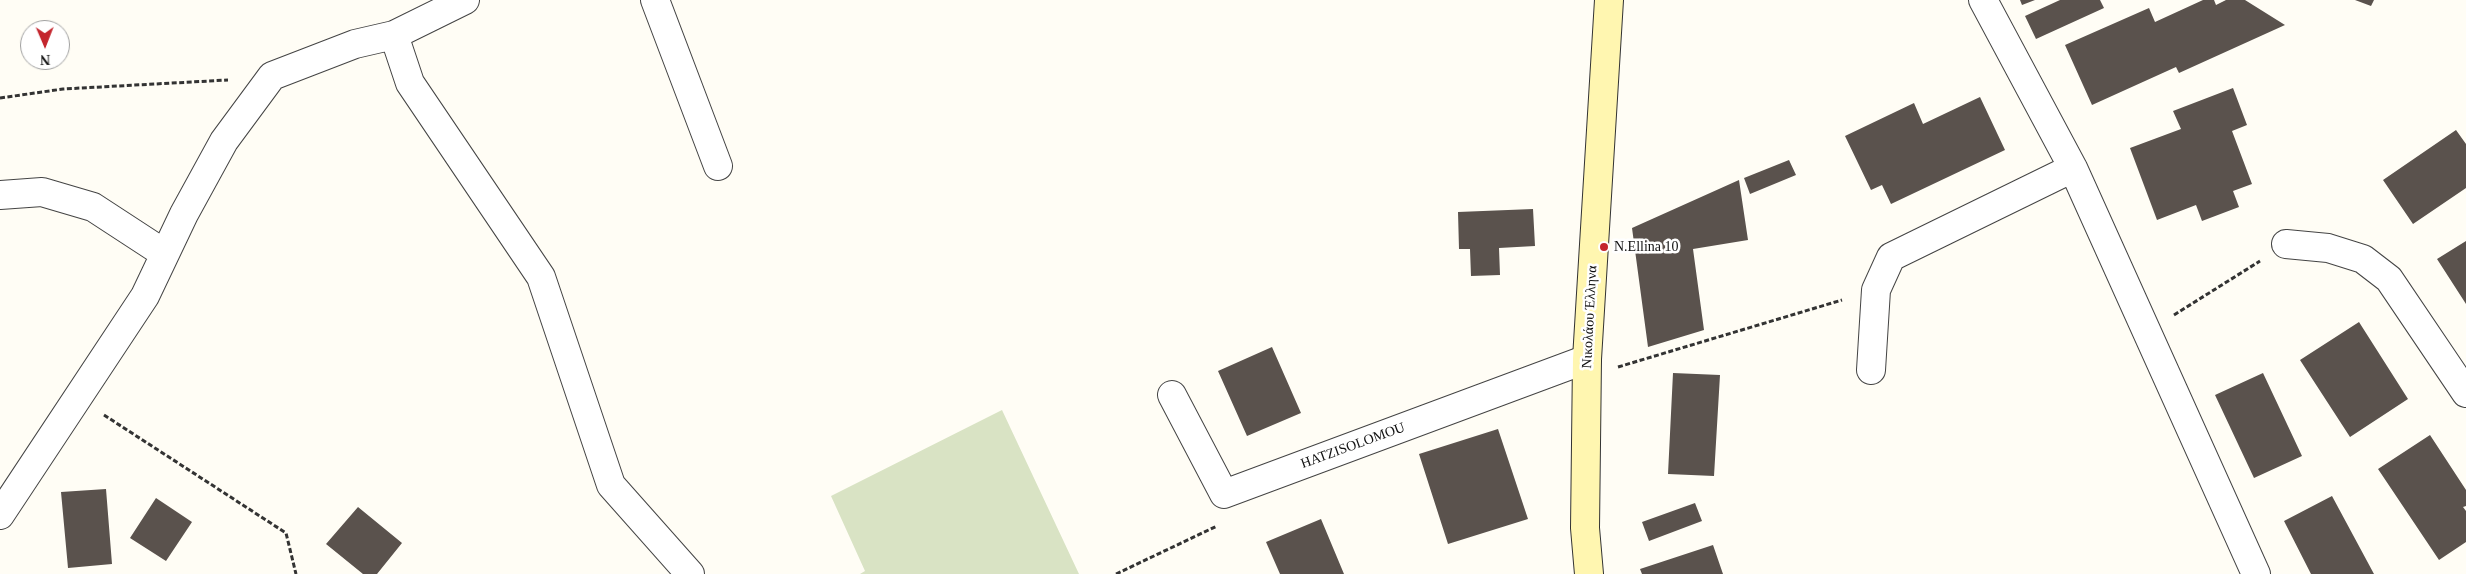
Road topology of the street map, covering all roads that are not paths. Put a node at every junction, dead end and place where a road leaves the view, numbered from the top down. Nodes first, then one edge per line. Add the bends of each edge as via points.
1 (465, 0) edge
2 (655, 0) edge
3 (1609, 0) edge
4 (1615, 0) edge
5 (1983, 0) edge
6 (394, 35) junction
7 (718, 166) dead end
8 (2073, 168) junction
9 (0, 195) edge
10 (2286, 244) road end
11 (165, 254) junction
12 (1587, 368) junction
13 (1871, 370) dead end
14 (2466, 392) edge
15 (1172, 396) dead end
16 (0, 514) edge
17 (690, 574) edge
18 (1589, 574) edge
19 (2256, 574) edge

1 - 6 street
2 - 7 street
3 - 4 street
3 - 12 street, Νικολάου Έλληνα
5 - 8 street
6 - 11 street via 356,44 272,76 224,141
6 - 17 street via 410,83 541,277 611,485
8 - 13 street via 1891,257 1876,290
8 - 19 street
9 - 11 street via 42,192 93,207
10 - 14 street via 2328,248 2363,260 2389,279
11 - 16 street via 145,296
12 - 15 street, HATZISOLOMOU via 1224,494
12 - 18 street, Νικολάου Έλληνα via 1585,510

